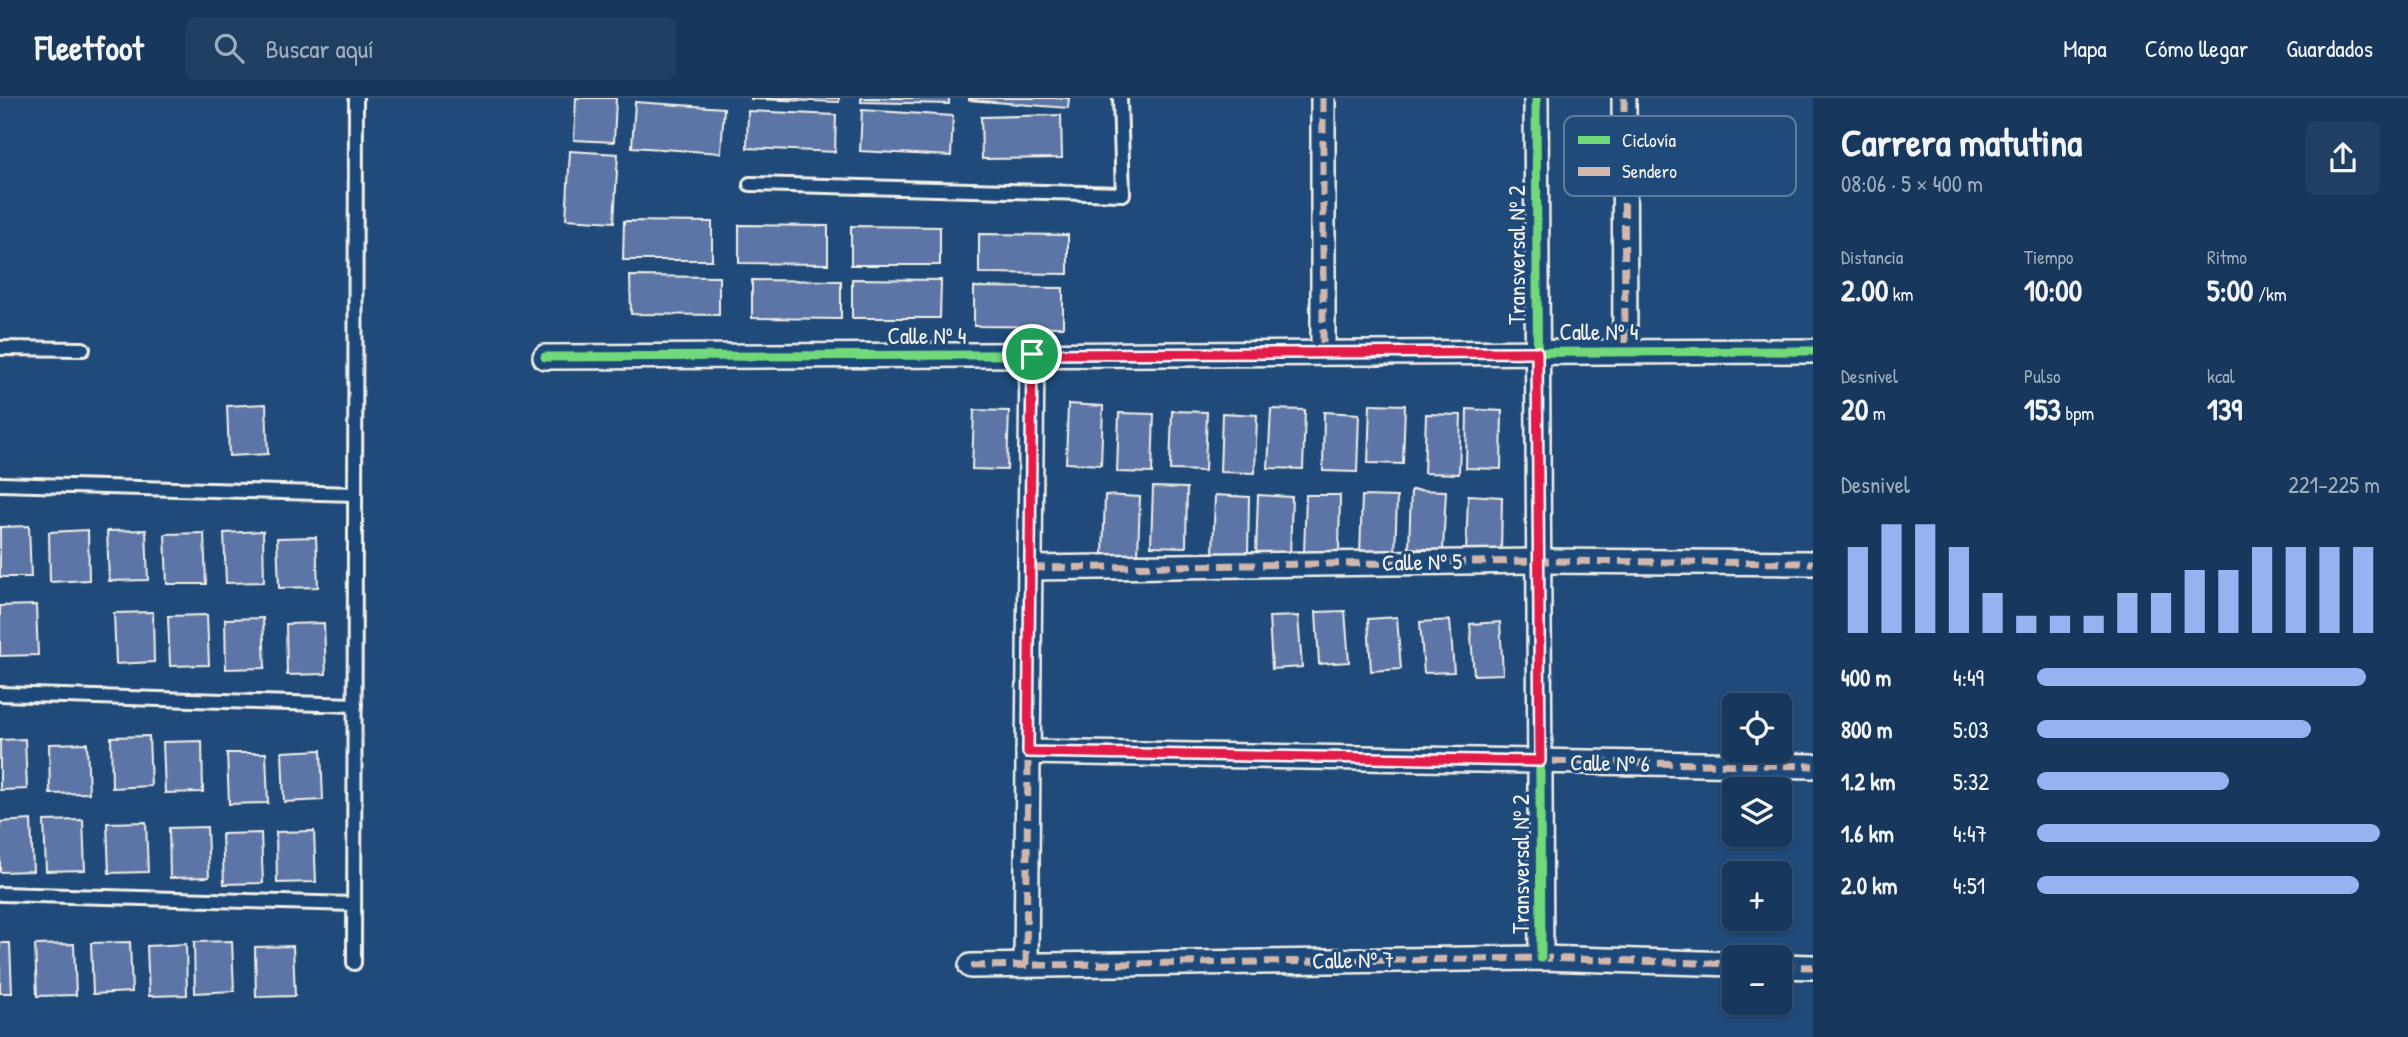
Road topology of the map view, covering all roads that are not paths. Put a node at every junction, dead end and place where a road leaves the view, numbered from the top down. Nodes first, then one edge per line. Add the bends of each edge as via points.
1 (356, 98) edge
2 (1120, 98) edge
3 (1323, 98) edge
4 (1536, 98) edge
5 (1624, 98) edge
6 (1624, 116) edge
7 (750, 184) dead end
8 (1624, 196) edge
9 (0, 348) edge
10 (83, 349) dead end
11 (1625, 351) junction
12 (1813, 351) edge
13 (1537, 352) junction
14 (1323, 353) junction
15 (1032, 354) junction
16 (545, 357) dead end
17 (0, 484) edge
18 (355, 494) junction
19 (1539, 561) junction
20 (1813, 563) edge
21 (1031, 568) junction
22 (0, 694) edge
23 (355, 705) junction
24 (1028, 752) junction
25 (1540, 761) junction
26 (1813, 766) edge
27 (0, 894) edge
28 (354, 904) junction
29 (1541, 958) junction
30 (354, 962) dead end
31 (1722, 964) edge
32 (1026, 965) junction
33 (971, 966) dead end
34 (1792, 966) edge
35 (1813, 967) edge

1 - 18 lane
2 - 7 lane via 1123,194
3 - 14 street
4 - 13 street, Transversal Nº 2
5 - 6 street
8 - 11 street
9 - 10 lane
11 - 12 street, Calle Nº 4
11 - 13 street, Calle Nº 4
13 - 14 street, Calle Nº 4
13 - 19 street, Transversal Nº 2
14 - 15 street, Calle Nº 4
15 - 16 street, Calle Nº 4
15 - 21 street
17 - 18 lane
18 - 23 lane
19 - 20 street, Calle Nº 5
19 - 21 street, Calle Nº 5
19 - 25 street, Transversal Nº 2
21 - 24 street
22 - 23 lane
23 - 28 lane
24 - 25 street, Calle Nº 6
24 - 32 street
25 - 26 street, Calle Nº 6
25 - 29 street, Transversal Nº 2
27 - 28 lane
28 - 30 lane
29 - 31 street, Calle Nº 7
29 - 32 street, Calle Nº 7
32 - 33 street, Calle Nº 7
34 - 35 street

